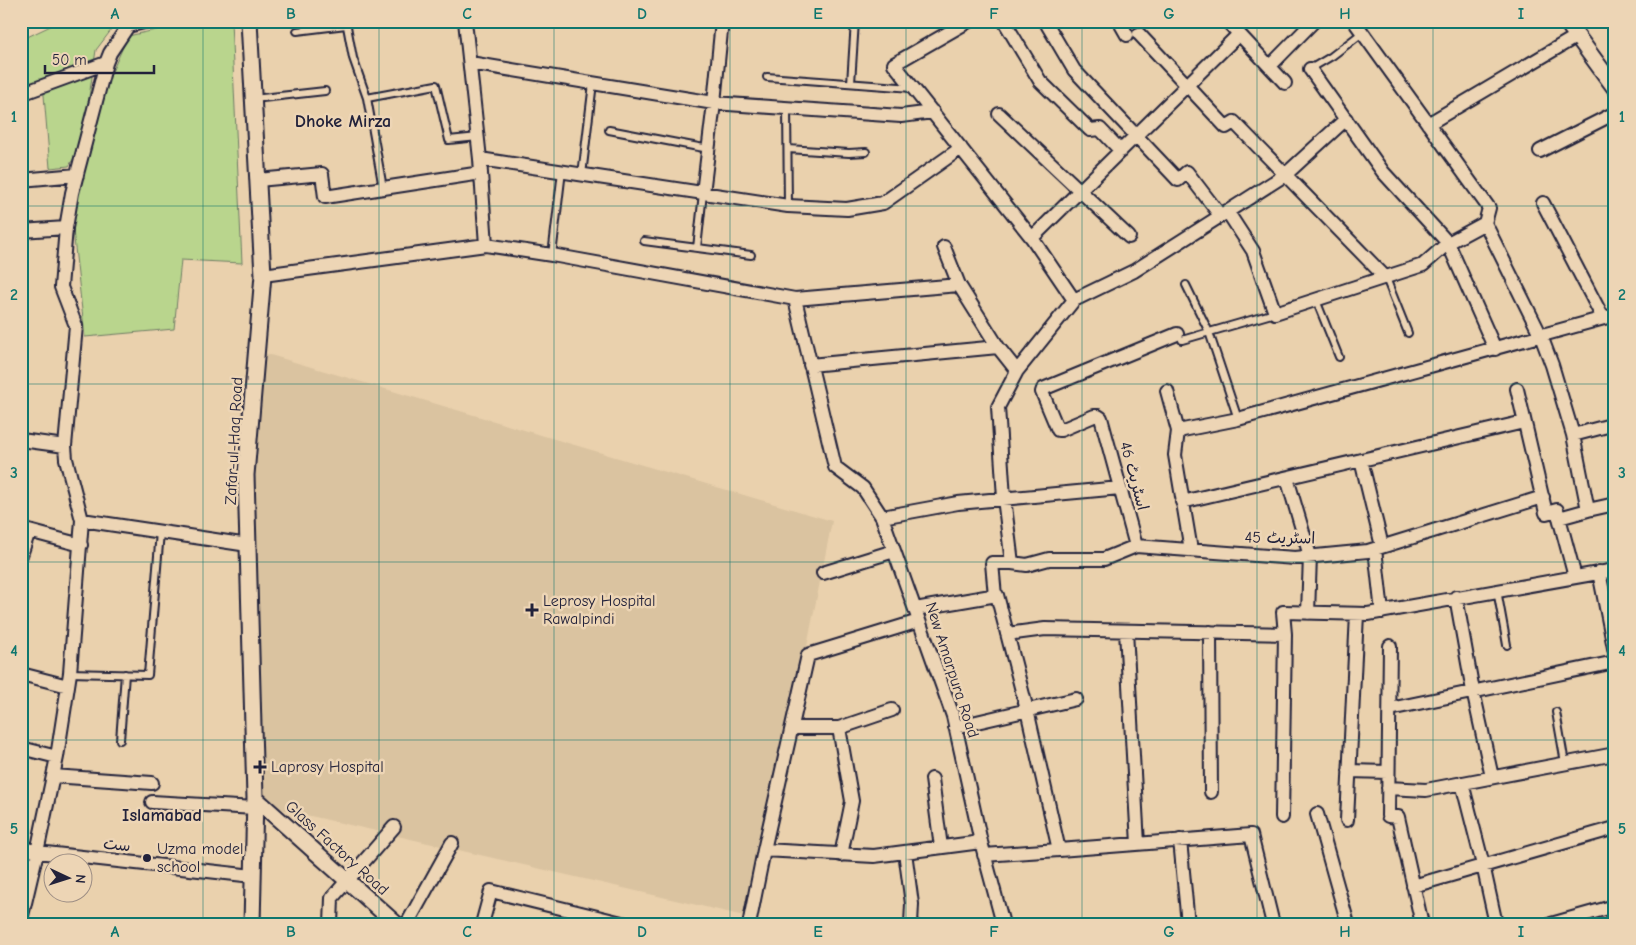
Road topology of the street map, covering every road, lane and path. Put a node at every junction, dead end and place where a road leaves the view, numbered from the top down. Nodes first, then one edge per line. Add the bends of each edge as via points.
1 (148, 21) edge
2 (249, 21) edge
3 (465, 21) edge
4 (722, 21) edge
5 (855, 21) edge
6 (969, 21) edge
7 (1004, 21) edge
8 (1045, 21) edge
9 (1119, 21) edge
10 (1227, 21) edge
11 (1314, 21) edge
12 (1354, 21) edge
13 (1566, 21) edge
14 (346, 23) edge
15 (297, 31) dead end
16 (1362, 33) junction
17 (1239, 34) junction
18 (1576, 36) junction
19 (106, 63) junction
20 (470, 63) junction
21 (1270, 66) junction
22 (1310, 69) joint
23 (767, 77) dead end
24 (594, 83) junction
25 (851, 83) junction
26 (1285, 83) dead end
27 (1186, 86) junction
28 (913, 88) junction
29 (1615, 88) edge
30 (325, 91) dead end
31 (21, 94) edge
32 (367, 98) junction
33 (254, 99) junction
34 (714, 102) junction
35 (787, 108) junction
36 (933, 112) junction
37 (1615, 113) edge
38 (999, 114) dead end
39 (1346, 119) junction
40 (1428, 124) junction
41 (608, 130) dead end
42 (1136, 136) junction
43 (478, 137) junction
44 (961, 148) junction
45 (709, 149) junction
46 (788, 149) junction
47 (1121, 151) junction
48 (1540, 151) dead end
49 (866, 152) dead end
50 (480, 159) junction
51 (562, 172) junction
52 (481, 173) junction
53 (1285, 174) junction
54 (76, 175) junction
55 (582, 175) junction
56 (21, 180) edge
57 (258, 180) junction
58 (383, 188) junction
59 (1080, 191) junction
60 (703, 193) junction
61 (1543, 204) dead end
62 (788, 206) junction
63 (1224, 213) junction
64 (1485, 223) junction
65 (66, 228) junction
66 (21, 231) edge
67 (1129, 236) dead end
68 (1032, 238) junction
69 (644, 241) dead end
70 (1448, 243) junction
71 (486, 245) junction
72 (944, 247) dead end
73 (697, 248) junction
74 (552, 255) junction
75 (751, 255) dead end
76 (263, 274) junction
77 (1386, 278) junction
78 (959, 285) junction
79 (1186, 285) dead end
80 (795, 299) junction
81 (1074, 300) junction
82 (1316, 300) junction
83 (1275, 313) junction
84 (1611, 318) edge
85 (1209, 332) junction
86 (1408, 333) dead end
87 (1541, 336) junction
88 (1179, 337) joint
89 (998, 347) junction
90 (1495, 349) junction
91 (1339, 358) dead end
92 (810, 365) junction
93 (1017, 372) junction
94 (1517, 389) dead end
95 (1167, 391) dead end
96 (1238, 419) junction
97 (1524, 422) junction
98 (1615, 424) edge
99 (1178, 431) junction
100 (1573, 435) junction
101 (21, 440) edge
102 (65, 446) junction
103 (1361, 460) junction
104 (1287, 478) junction
105 (1120, 488) junction
106 (1543, 497) junction
107 (1004, 498) junction
108 (1182, 502) junction
109 (1615, 504) edge
110 (1588, 510) junction
111 (882, 517) junction
112 (1559, 518) junction
113 (82, 520) junction
114 (160, 532) junction
115 (81, 544) junction
116 (248, 545) junction
117 (1136, 546) junction
118 (1379, 548) junction
119 (22, 550) edge
120 (1191, 550) junction
121 (894, 551) junction
122 (1310, 556) junction
123 (1012, 563) junction
124 (1615, 570) edge
125 (1599, 572) junction
126 (823, 573) dead end
127 (1575, 577) junction
128 (1497, 590) junction
129 (995, 596) junction
130 (1456, 598) junction
131 (1382, 612) junction
132 (1308, 613) junction
133 (1357, 614) junction
134 (917, 615) junction
135 (1126, 631) junction
136 (1210, 632) junction
137 (1007, 634) junction
138 (1285, 634) junction
139 (1507, 645) dead end
140 (1390, 646) dead end
141 (1615, 653) edge
142 (1615, 662) edge
143 (70, 673) junction
144 (21, 674) edge
145 (125, 674) junction
146 (68, 686) junction
147 (1473, 691) junction
148 (1076, 699) dead end
149 (1390, 709) junction
150 (892, 710) dead end
151 (1027, 710) junction
152 (1556, 712) dead end
153 (956, 727) junction
154 (792, 728) junction
155 (839, 728) junction
156 (120, 740) dead end
157 (21, 748) edge
158 (1615, 754) edge
159 (57, 757) junction
160 (1565, 763) junction
161 (1349, 771) junction
162 (1388, 772) junction
163 (53, 776) junction
164 (1492, 777) junction
165 (932, 778) dead end
166 (152, 783) dead end
167 (1462, 783) junction
168 (1388, 788) junction
169 (1211, 792) dead end
170 (152, 802) dead end
171 (255, 803) junction
172 (1317, 814) dead end
173 (1282, 817) dead end
174 (1347, 820) dead end
175 (394, 826) dead end
176 (1615, 828) edge
177 (1180, 840) junction
178 (981, 842) junction
179 (452, 843) dead end
180 (1138, 844) junction
181 (21, 847) edge
182 (941, 847) junction
183 (764, 850) junction
184 (1059, 850) junction
185 (37, 852) junction
186 (905, 852) junction
187 (842, 855) junction
188 (984, 855) junction
189 (1483, 865) junction
190 (253, 876) junction
191 (348, 881) junction
192 (1413, 886) junction
193 (1615, 906) edge
194 (575, 918) edge
195 (21, 920) edge
196 (252, 924) edge
197 (331, 924) edge
198 (396, 924) edge
199 (407, 924) edge
200 (482, 924) edge
201 (626, 924) edge
202 (750, 924) edge
203 (911, 924) edge
204 (1003, 924) edge
205 (1188, 924) edge
206 (1273, 924) edge
207 (1348, 924) edge
208 (1422, 924) edge
209 (1496, 924) edge
210 (1551, 924) edge

1 - 19 street via 128,26
2 - 33 street, Zafar-ul-Haq Road
3 - 20 street
4 - 34 street
5 - 25 lane
6 - 28 street via 894,64
7 - 47 street via 1040,81 1090,130 1100,129
8 - 42 street via 1074,70
9 - 27 street
10 - 17 street
11 - 21 street
12 - 16 street
13 - 18 street
14 - 15 lane
14 - 32 lane via 353,58
16 - 22 lane
16 - 40 street
17 - 21 street
17 - 27 street
18 - 29 street
18 - 40 street
19 - 31 street
19 - 54 street
20 - 24 street
20 - 43 street
21 - 26 street
22 - 39 street
23 - 25 lane
24 - 34 street
24 - 55 lane
25 - 28 lane
27 - 42 street
27 - 53 street via 1226,127 1234,122
28 - 36 street
30 - 33 lane
32 - 43 lane via 436,85 449,140
32 - 58 lane
33 - 57 street, Zafar-ul-Haq Road
34 - 35 street
34 - 45 street
35 - 36 street via 901,116
35 - 46 lane
36 - 44 street
37 - 48 street
38 - 59 street
39 - 53 street
39 - 70 street via 1383,172
40 - 64 street via 1489,208
41 - 45 lane
42 - 47 street
42 - 63 street via 1178,180 1187,172
43 - 50 street
44 - 62 street via 884,203 846,209
44 - 68 street
45 - 60 street
46 - 49 lane
46 - 62 lane
47 - 59 street
50 - 51 street
50 - 52 street
51 - 55 street
51 - 74 lane
52 - 58 street
52 - 71 street
53 - 63 street
53 - 77 street
54 - 56 street
54 - 65 street
55 - 60 street
57 - 58 street via 322,174 325,197
57 - 76 street, Zafar-ul-Haq Road
59 - 67 street
59 - 68 street
60 - 62 street
60 - 73 lane
61 - 84 street
63 - 81 street via 1134,271
63 - 83 street via 1252,251
64 - 70 street
64 - 87 street
65 - 66 street
65 - 102 street via 61,288 76,326
68 - 81 street
69 - 73 lane
70 - 77 street via 1423,265
70 - 90 street
71 - 74 street
71 - 76 street
72 - 78 street
73 - 75 lane
74 - 80 street
76 - 116 street, Zafar-ul-Haq Road via 246,475
77 - 82 street
77 - 86 lane
78 - 80 street
78 - 89 street
79 - 85 lane
80 - 92 street, New Amarpura Road
81 - 93 street
82 - 83 street
82 - 91 lane
83 - 85 lane
84 - 87 street
85 - 88 lane
85 - 96 lane
87 - 90 street
87 - 100 street
88 - 105 street, اسٹریٹ 46 via 1043,389 1058,430 1098,416 1101,418
89 - 92 street
89 - 93 street
90 - 96 street
92 - 111 street, New Amarpura Road via 835,467 863,488
93 - 107 street via 998,407
94 - 97 street
95 - 99 street
96 - 99 street
97 - 103 street
97 - 106 street
98 - 100 street
99 - 108 street via 1175,455
100 - 110 street
101 - 102 street
102 - 113 street
103 - 104 street
103 - 118 street
104 - 108 street
104 - 122 street
105 - 107 street
105 - 117 street, اسٹریٹ 46
106 - 112 street via 1546,513 1557,510
106 - 118 street, اسٹریٹ 45
107 - 111 street
107 - 123 street
108 - 120 street
109 - 110 street
110 - 112 street
111 - 121 street, New Amarpura Road
112 - 127 street
113 - 114 street
113 - 115 street
114 - 116 street
114 - 145 lane via 148,675
115 - 119 street via 29,531
115 - 143 street
116 - 171 street, Zafar-ul-Haq Road
117 - 120 street, اسٹریٹ 45
117 - 123 street, اسٹریٹ 45 via 1104,559 1048,559 1027,565
118 - 122 street, اسٹریٹ 45
118 - 131 street
120 - 122 street, اسٹریٹ 45 via 1295,558
121 - 126 street
121 - 134 street, New Amarpura Road
122 - 132 street
123 - 129 street, اسٹریٹ 45 via 992,563
124 - 125 street
125 - 127 street
125 - 141 street
127 - 128 street
128 - 130 street
128 - 139 lane
129 - 134 street
129 - 137 street via 998,595
130 - 131 street
130 - 147 street
131 - 133 street
132 - 133 street
132 - 138 street via 1283,612
133 - 161 street
134 - 153 street, New Amarpura Road
134 - 154 street via 808,655
135 - 136 street
135 - 137 street via 1045,629
135 - 180 street
136 - 138 street
136 - 169 street
137 - 151 street
138 - 173 street
140 - 149 street
142 - 147 street
143 - 145 lane
143 - 146 street
144 - 146 street
145 - 156 lane
146 - 159 street
147 - 149 street
147 - 164 street
148 - 151 street
149 - 162 street
150 - 155 street
151 - 153 street
151 - 184 street
152 - 160 lane
153 - 178 street, New Amarpura Road
154 - 155 street
154 - 183 street
155 - 187 street via 852,801
157 - 159 street
158 - 160 street
159 - 163 street
160 - 164 street
161 - 162 street
161 - 174 street
162 - 168 street
163 - 166 street
163 - 185 street
164 - 167 street
165 - 182 street
167 - 168 street via 1426,790
167 - 189 street
168 - 192 street via 1388,816 1398,817
170 - 171 street
171 - 190 street, Zafar-ul-Haq Road
171 - 191 street, Glass Factory Road
172 - 207 street
175 - 191 street
176 - 189 street
177 - 180 street
177 - 205 street
177 - 206 street via 1251,835
178 - 182 street
178 - 188 street, New Amarpura Road
179 - 199 street
180 - 184 street
181 - 185 street, ست
182 - 186 street
183 - 187 street
183 - 202 street
184 - 188 street
185 - 190 street, ست
185 - 195 street
186 - 187 street via 874,856
186 - 203 street via 912,904
188 - 204 street, New Amarpura Road
189 - 192 street
189 - 209 street
190 - 196 street, Zafar-ul-Haq Road
191 - 197 street via 332,898
191 - 198 street, Glass Factory Road
192 - 208 street
193 - 210 street
194 - 200 street via 491,891
194 - 201 street

